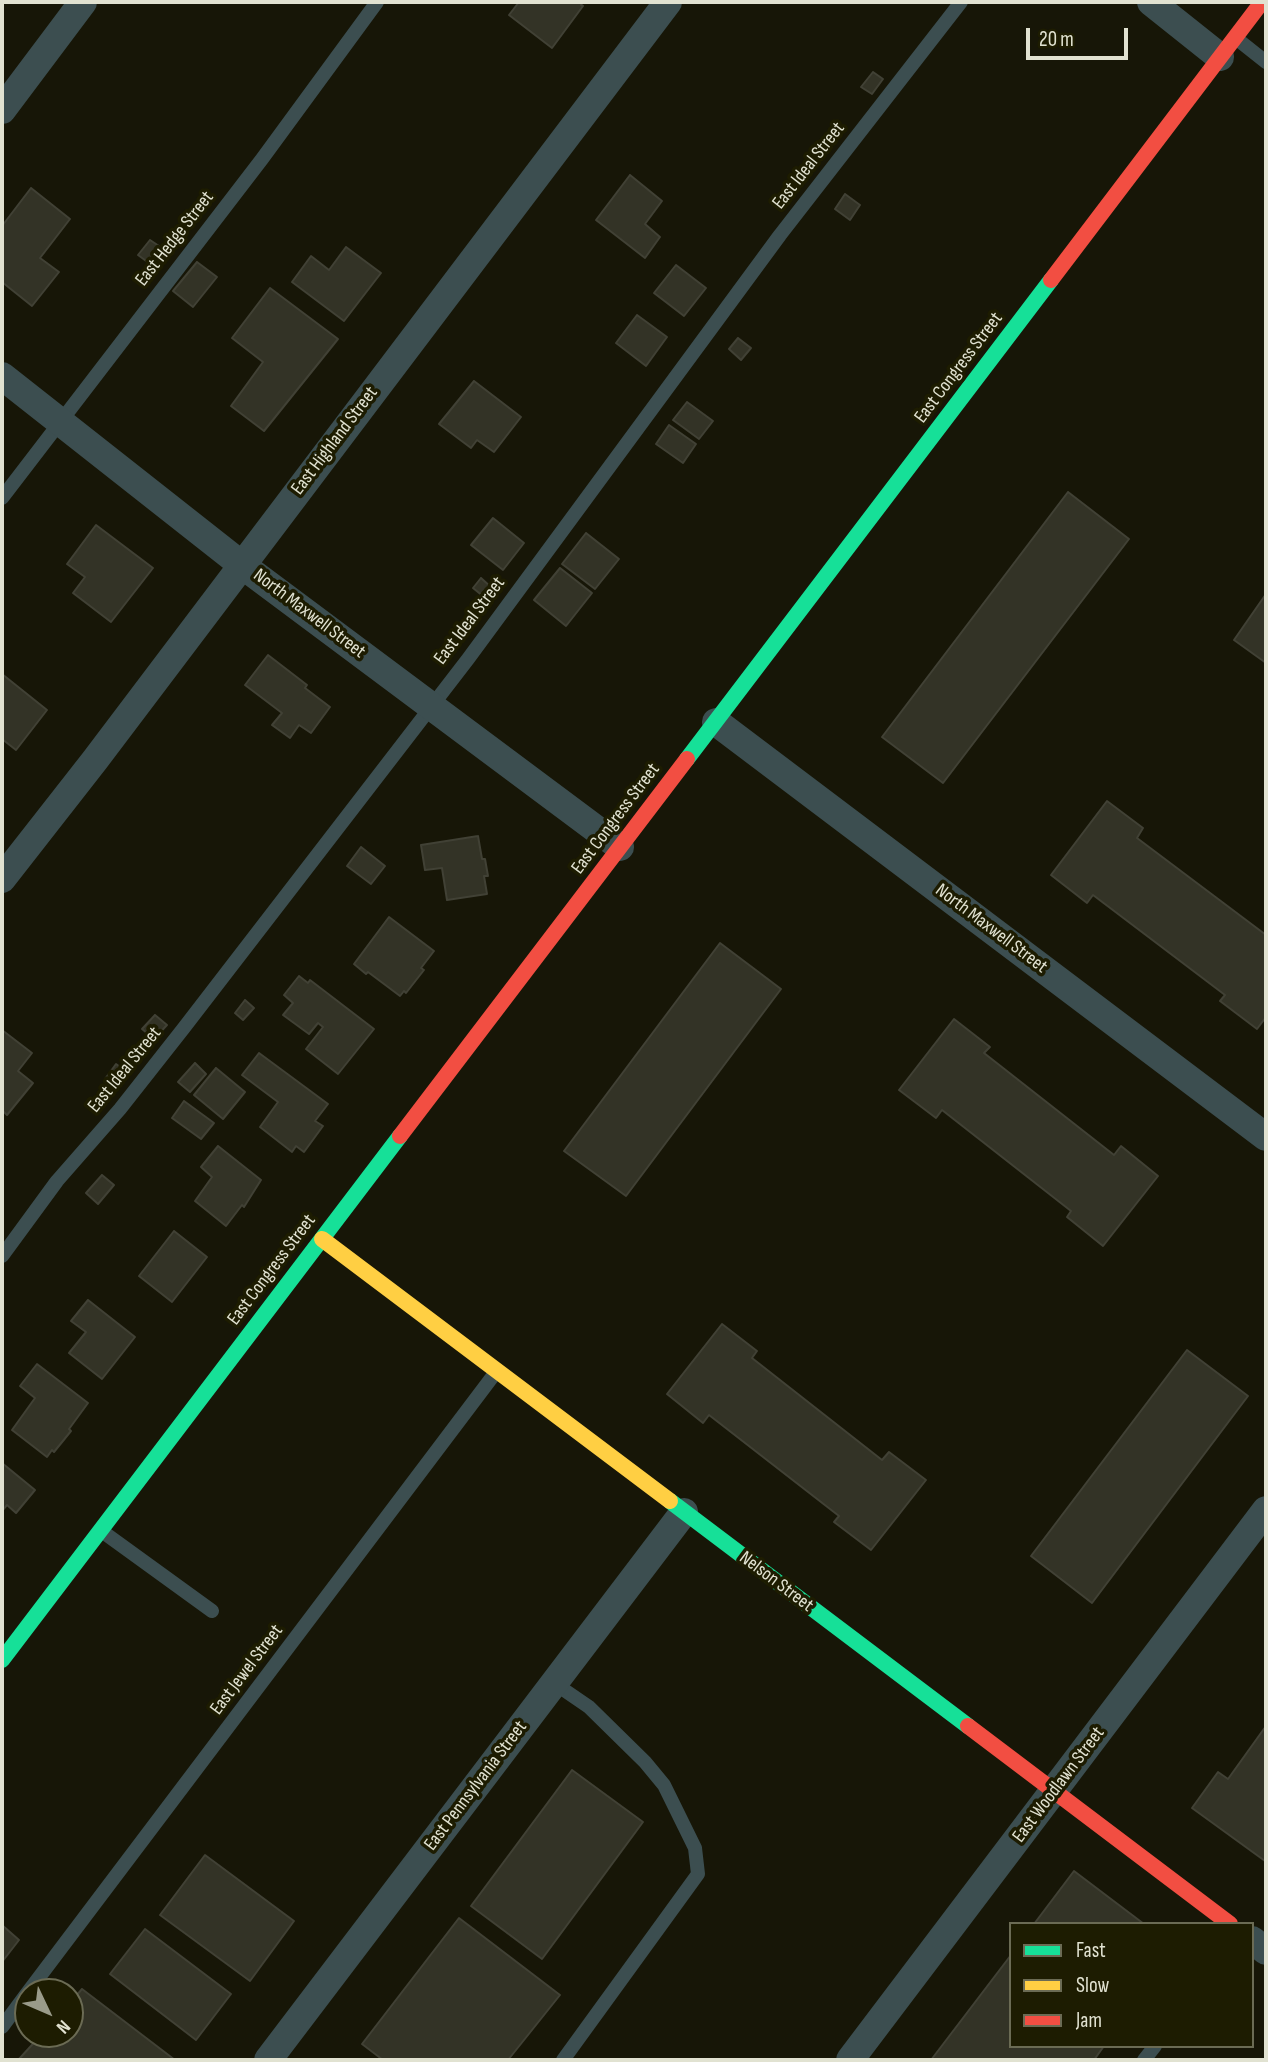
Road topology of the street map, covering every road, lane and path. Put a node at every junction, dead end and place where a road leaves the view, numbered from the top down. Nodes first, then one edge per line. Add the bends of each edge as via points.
1 (83, 2) edge
2 (377, 2) edge
3 (668, 2) edge
4 (961, 2) edge
5 (1151, 2) edge
6 (1262, 2) edge
7 (1227, 47) junction
8 (1266, 62) edge
9 (2, 110) edge
10 (2, 376) edge
11 (60, 421) junction
12 (2, 498) edge
13 (242, 565) junction
14 (430, 705) junction
15 (716, 722) junction
16 (620, 847) junction
17 (2, 880) edge
18 (1266, 1137) edge
19 (322, 1239) junction
20 (2, 1256) edge
21 (497, 1371) junction
22 (1266, 1510) edge
23 (684, 1512) junction
24 (101, 1530) junction
25 (212, 1611) dead end
26 (2, 1660) edge
27 (554, 1683) junction
28 (1054, 1791) junction
29 (1227, 1922) edge
30 (39, 1978) edge
31 (14, 2011) edge
32 (2, 2027) edge
33 (268, 2060) edge
34 (563, 2060) edge
35 (850, 2060) edge

1 - 9 street
2 - 11 lane, East Hedge Street
3 - 13 street, East Highland Street
4 - 14 lane, East Ideal Street via 780,235
5 - 7 street
6 - 7 street, East Congress Street
7 - 8 lane
7 - 15 street, East Congress Street
10 - 11 street, North Maxwell Street
11 - 12 lane, East Hedge Street
11 - 13 street, North Maxwell Street
13 - 14 street, North Maxwell Street
13 - 17 street, East Highland Street
14 - 16 street, North Maxwell Street
14 - 20 lane, East Ideal Street via 183,1029 57,1181
15 - 16 street, East Congress Street
15 - 18 street, North Maxwell Street
16 - 19 street, East Congress Street
19 - 21 street, Nelson Street
19 - 24 street, East Congress Street
21 - 23 street, Nelson Street
21 - 30 lane, East Jewel Street
22 - 28 street, East Woodlawn Street
23 - 27 street, East Pennsylvania Street
23 - 28 street, Nelson Street
24 - 25 lane
24 - 26 street, East Congress Street
27 - 33 street, East Pennsylvania Street
27 - 34 lane via 589,1707 664,1785 695,1848 698,1874
28 - 29 street, Nelson Street
28 - 35 street, East Woodlawn Street
31 - 32 lane, East Jewel Street

